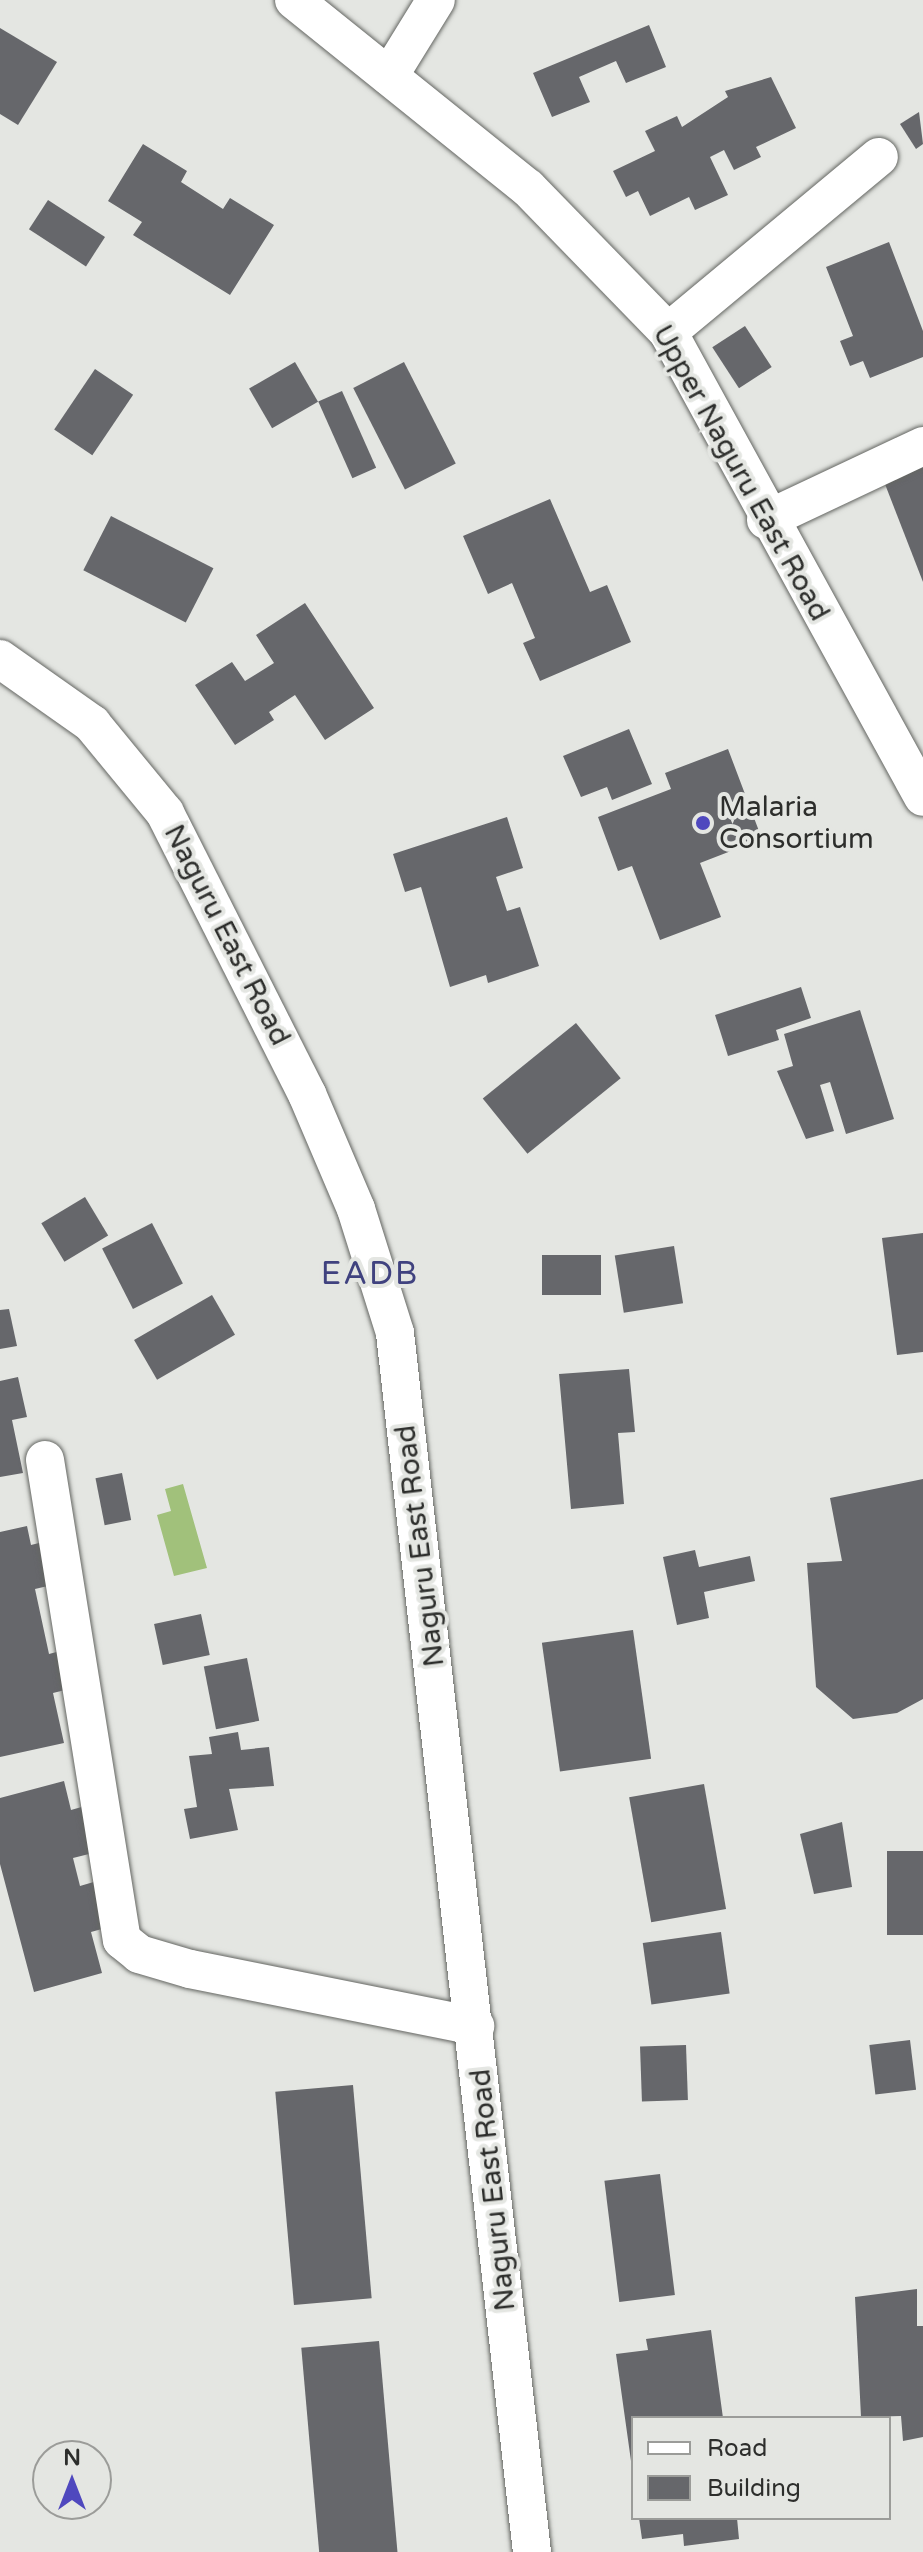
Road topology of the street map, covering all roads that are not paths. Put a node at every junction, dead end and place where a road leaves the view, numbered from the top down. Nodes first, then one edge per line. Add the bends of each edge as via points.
1 (294, 0) edge
2 (436, 0) edge
3 (389, 76) junction
4 (879, 157) dead end
5 (668, 332) junction
6 (923, 446) edge
7 (766, 520) junction
8 (0, 659) edge
9 (923, 797) edge
10 (45, 1460) dead end
11 (475, 2026) junction
12 (532, 2552) edge

1 - 3 street, Upper Naguru East Road
2 - 3 street
3 - 5 street, Upper Naguru East Road via 528,188
4 - 5 street
5 - 7 street, Upper Naguru East Road
6 - 7 street
7 - 9 street, Upper Naguru East Road
8 - 11 street, Naguru East Road via 92,724 165,813 307,1094 356,1209 395,1333
10 - 11 street via 122,1940 139,1954 190,1969
11 - 12 street, Naguru East Road

